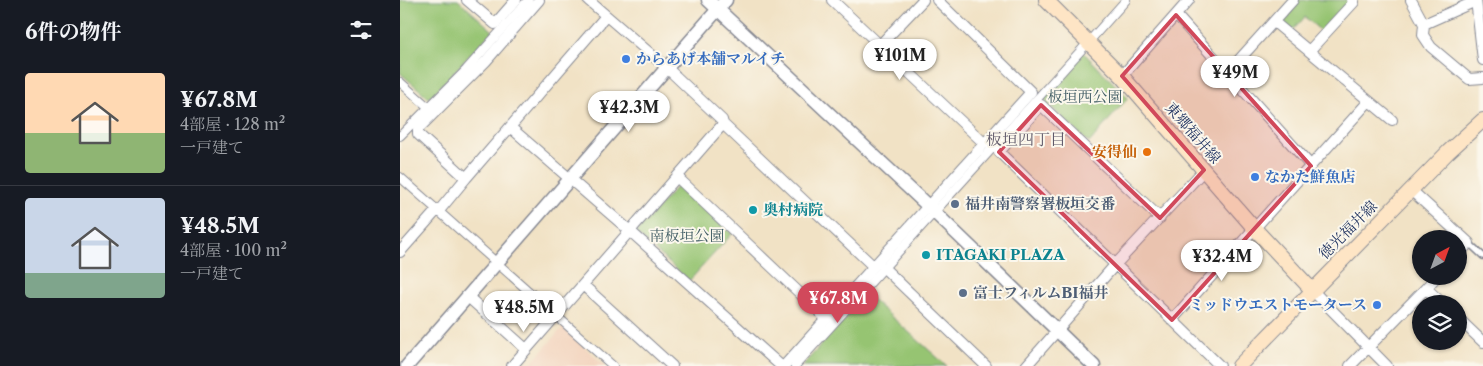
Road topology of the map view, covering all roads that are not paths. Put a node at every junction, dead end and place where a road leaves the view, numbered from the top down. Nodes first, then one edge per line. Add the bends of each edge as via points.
1 (467, 0) edge
2 (516, 0) edge
3 (528, 0) edge
4 (539, 0) edge
5 (588, 0) edge
6 (708, 0) edge
7 (832, 0) edge
8 (923, 0) edge
9 (937, 0) edge
10 (1046, 0) edge
11 (1126, 0) edge
12 (1189, 0) edge
13 (1293, 0) edge
14 (1352, 0) edge
15 (1411, 0) edge
16 (1476, 0) edge
17 (722, 4) edge
18 (1176, 15) junction
19 (606, 16) junction
20 (1274, 22) junction
21 (1424, 24) junction
22 (1093, 37) dead end
23 (880, 45) junction
24 (1084, 46) dead end
25 (1309, 51) junction
26 (1483, 60) edge
27 (668, 68) junction
28 (1228, 72) junction
29 (1122, 76) junction
30 (1483, 78) edge
31 (400, 82) edge
32 (1369, 101) junction
33 (428, 107) junction
34 (1392, 120) dead end
35 (1483, 120) edge
36 (723, 124) junction
37 (510, 127) junction
38 (400, 136) edge
39 (985, 144) junction
40 (1311, 166) junction
41 (1204, 170) junction
42 (677, 177) junction
43 (400, 178) edge
44 (466, 178) junction
45 (570, 179) junction
46 (1411, 190) junction
47 (931, 209) junction
48 (438, 211) junction
49 (1160, 218) junction
50 (1254, 228) junction
51 (630, 231) junction
52 (1469, 243) joint
53 (401, 249) edge
54 (1483, 256) edge
55 (496, 263) junction
56 (1116, 265) junction
57 (878, 267) junction
58 (583, 285) junction
59 (1429, 285) edge
60 (1426, 288) junction
61 (1312, 290) junction
62 (1433, 295) edge
63 (467, 296) junction
64 (556, 316) junction
65 (826, 318) junction
66 (1172, 320) junction
67 (1467, 327) edge
68 (1058, 331) junction
69 (1483, 342) edge
70 (1368, 348) junction
71 (526, 349) junction
72 (407, 366) edge
73 (512, 366) edge
74 (613, 366) edge
75 (672, 366) edge
76 (782, 366) edge
77 (795, 366) edge
78 (986, 366) edge
79 (1026, 366) edge
80 (1094, 366) edge
81 (1220, 366) edge
82 (1239, 366) edge
83 (1350, 366) edge
84 (1387, 366) edge

1 - 2 street via 494,24
3 - 33 street
4 - 44 street via 486,61 418,129 418,134
5 - 19 street
6 - 17 street
7 - 23 street
8 - 23 street
9 - 39 street via 1031,92
10 - 29 main road, 東郷福井線
11 - 22 street
12 - 18 street
13 - 20 street
14 - 25 street via 1354,2
15 - 21 street
16 - 21 street
16 - 26 street
17 - 27 street
17 - 47 street
18 - 28 street
18 - 29 street
19 - 27 street
19 - 37 street
20 - 25 street
20 - 28 street
21 - 30 street via 1423,35 1432,48 1469,79
23 - 39 street
24 - 47 street
25 - 32 street
27 - 36 street
27 - 45 street
28 - 40 street
29 - 41 main road, 東郷福井線
31 - 33 street
32 - 34 street
32 - 40 street
33 - 38 street
35 - 46 main road, 徳光福井線
36 - 42 street
36 - 57 street
37 - 44 street
37 - 45 street
39 - 47 street
40 - 50 street
41 - 49 street
41 - 50 main road, 東郷福井線
42 - 51 street
42 - 65 street
43 - 48 street
44 - 48 street
45 - 51 street
45 - 55 street
46 - 52 street
46 - 61 main road, 徳光福井線
47 - 57 street
47 - 68 street
48 - 53 street
48 - 55 street
49 - 56 street
49 - 56 street via 1041,105 998,152
50 - 61 main road, 東郷福井線
50 - 66 street
51 - 58 street
51 - 76 street
52 - 54 lane
55 - 63 street
55 - 64 street
56 - 66 street
56 - 68 street
57 - 65 street
57 - 77 street
57 - 78 street
58 - 64 street
58 - 75 street
59 - 60 street
60 - 62 street
60 - 70 street
61 - 70 street
61 - 82 main road, 徳光福井線
63 - 71 street
63 - 72 street
64 - 71 street
64 - 74 street
65 - 76 street
66 - 81 street
67 - 69 street
68 - 79 street
68 - 80 street
70 - 83 street
70 - 84 street
71 - 73 street

